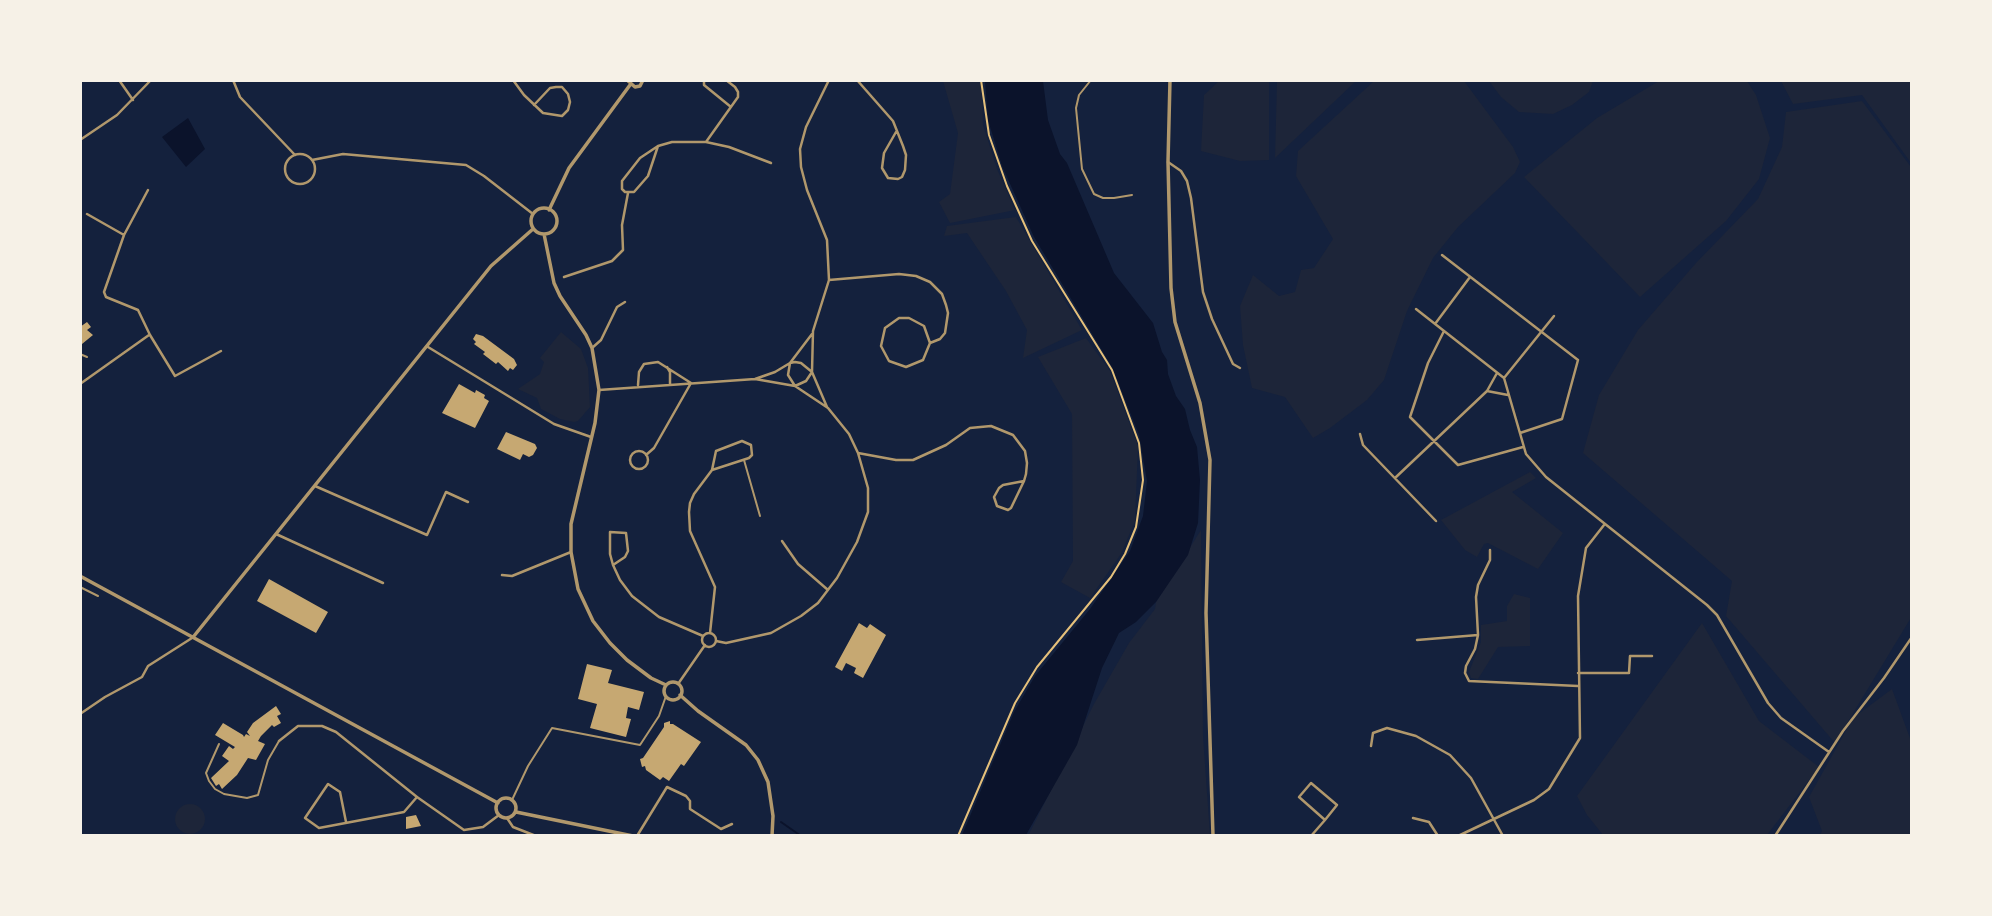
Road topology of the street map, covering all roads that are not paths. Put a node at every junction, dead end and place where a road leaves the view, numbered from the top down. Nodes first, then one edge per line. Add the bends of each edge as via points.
1 (119, 80) edge
2 (151, 80) edge
3 (233, 80) edge
4 (513, 80) edge
5 (643, 80) edge
6 (704, 80) edge
7 (726, 80) edge
8 (829, 80) edge
9 (857, 80) edge
10 (1090, 80) edge
11 (1170, 80) edge
12 (629, 83) edge
13 (133, 100) junction
14 (534, 105) junction
15 (731, 107) junction
16 (896, 132) junction
17 (80, 140) edge
18 (706, 142) junction
19 (658, 146) junction
20 (295, 155) junction
21 (312, 160) junction
22 (1168, 162) junction
23 (771, 163) dead end
24 (148, 191) dead end
25 (628, 194) junction
26 (1132, 195) dead end
27 (549, 210) junction
28 (87, 214) dead end
29 (533, 214) junction
30 (533, 229) junction
31 (544, 234) junction
32 (124, 235) junction
33 (1442, 256) dead end
34 (564, 277) dead end
35 (1470, 277) junction
36 (829, 280) junction
37 (625, 302) dead end
38 (1416, 309) dead end
39 (1554, 316) dead end
40 (1435, 324) junction
41 (813, 331) junction
42 (1444, 331) junction
43 (1541, 332) junction
44 (150, 335) junction
45 (930, 344) junction
46 (428, 346) junction
47 (592, 348) junction
48 (221, 351) dead end
49 (80, 354) edge
50 (88, 357) dead end
51 (790, 363) junction
52 (667, 366) junction
53 (1240, 368) dead end
54 (811, 372) junction
55 (1497, 373) junction
56 (1504, 378) junction
57 (755, 379) junction
58 (691, 383) junction
59 (80, 384) edge
60 (670, 384) junction
61 (638, 386) junction
62 (795, 386) junction
63 (599, 390) junction
64 (1487, 391) junction
65 (1509, 395) junction
66 (828, 408) junction
67 (1520, 433) junction
68 (1360, 434) dead end
69 (591, 437) junction
70 (1434, 442) junction
71 (1524, 447) junction
72 (858, 453) junction
73 (646, 455) junction
74 (744, 460) junction
75 (712, 470) junction
76 (1395, 478) junction
77 (1024, 481) junction
78 (315, 486) junction
79 (468, 502) dead end
80 (760, 516) dead end
81 (1436, 521) dead end
82 (1605, 524) junction
83 (276, 534) junction
84 (782, 541) dead end
85 (1490, 550) dead end
86 (571, 552) junction
87 (613, 565) junction
88 (502, 575) dead end
89 (80, 576) edge
90 (383, 583) dead end
91 (80, 587) edge
92 (828, 590) junction
93 (98, 596) dead end
94 (710, 633) junction
95 (1478, 635) junction
96 (194, 636) junction
97 (703, 636) junction
98 (1912, 636) edge
99 (1417, 640) dead end
100 (716, 641) junction
101 (705, 645) junction
102 (1652, 656) dead end
103 (1578, 673) junction
104 (678, 684) junction
105 (666, 685) junction
106 (1578, 686) junction
107 (680, 695) junction
108 (666, 696) junction
109 (80, 715) edge
110 (279, 741) joint
111 (219, 744) dead end
112 (1371, 746) dead end
113 (1829, 752) junction
114 (417, 797) junction
115 (512, 800) junction
116 (498, 803) junction
117 (516, 811) junction
118 (499, 815) junction
119 (508, 818) junction
120 (1413, 818) dead end
121 (1325, 820) junction
122 (1495, 820) junction
123 (346, 822) junction
124 (732, 824) dead end
125 (536, 835) edge
126 (635, 835) edge
127 (772, 835) edge
128 (1213, 835) edge
129 (1311, 835) edge
130 (1438, 835) edge
131 (1458, 835) edge
132 (1503, 835) edge
133 (1775, 835) edge

1 - 13 street
2 - 13 street
3 - 20 street via 240,97
4 - 14 street
5 - 12 street via 638,87
6 - 15 street via 704,85
7 - 15 street via 738,92
8 - 36 street via 800,149 807,190 827,240
9 - 16 street via 893,121
10 - 26 lane via 1076,108 1082,169 1094,194 1102,198
11 - 22 street
12 - 27 street via 569,168
13 - 17 street
14 - 14 street via 555,117 562,116 570,102 568,94 556,87
15 - 18 street
16 - 16 street via 906,155 905,170 898,179 888,178 882,168 884,153
18 - 19 street
18 - 23 street
19 - 25 street via 648,176
19 - 25 street via 640,158 622,181
20 - 21 street
20 - 21 street via 287,162 286,171 294,183 304,184 312,178
21 - 29 street via 343,153 466,165
22 - 53 street via 1187,181 1203,292 1233,364
22 - 128 street via 1175,323 1200,402 1210,460 1206,612
24 - 32 street
25 - 34 street via 623,250 612,261
27 - 29 street
27 - 31 street via 556,224
28 - 32 street
29 - 30 street
30 - 31 street
30 - 46 street via 491,266
31 - 47 street via 554,283
32 - 44 street via 104,292 138,310
33 - 35 street
35 - 40 street
35 - 43 street
36 - 41 street
36 - 45 street via 899,274 929,282 942,294 948,313 945,333
37 - 47 street via 617,307 601,341
38 - 40 street
39 - 43 street
40 - 42 street
41 - 51 street
41 - 54 street
42 - 55 street
42 - 70 street via 1410,416
43 - 56 street
43 - 67 street via 1578,360 1562,419
44 - 48 street via 175,376
44 - 59 street
45 - 45 street via 923,360 906,367 883,354 881,337 891,322 909,318 924,326
46 - 69 street via 554,424
46 - 78 street
47 - 63 street
49 - 50 lane
51 - 54 street via 801,363
51 - 57 street
51 - 62 street via 788,375
52 - 58 street
52 - 60 street
52 - 61 street via 644,364
54 - 62 street
54 - 66 street
55 - 56 street
55 - 64 street
56 - 65 street
57 - 58 street
57 - 62 street
58 - 60 street
58 - 73 street
60 - 61 street
61 - 63 street
62 - 66 street
63 - 69 street
64 - 65 street
64 - 70 street
65 - 67 street
66 - 72 street
67 - 71 street
68 - 76 street via 1363,445
69 - 86 street via 571,524
70 - 71 street via 1458,465
70 - 76 street
71 - 82 street via 1546,477
72 - 77 street via 913,460 970,428 991,426 1020,443 1027,463
72 - 92 street via 868,488 868,512 857,542
73 - 73 street via 643,469 632,467 633,453
74 - 75 street
74 - 75 street via 752,451 751,445 742,441 716,450
74 - 80 lane
75 - 94 street via 694,494 688,512 690,531 715,587
76 - 81 street
77 - 77 street via 1011,508 997,506 994,497 999,488
78 - 79 street via 427,535 446,492
78 - 83 street
82 - 103 street via 1586,548 1581,573
82 - 113 street via 1717,615 1768,703 1781,718
83 - 90 street
83 - 96 street
84 - 92 street via 798,564
85 - 95 street via 1476,597
86 - 88 street via 512,576
86 - 105 street via 578,589 593,621 627,660
87 - 87 street via 610,532 626,533 628,551
87 - 97 street via 632,596 659,617
89 - 96 street
91 - 93 lane
92 - 100 street via 801,616 771,633
94 - 97 street
94 - 100 street
95 - 99 street
95 - 106 street via 1466,666 1469,681
96 - 109 street via 148,666 142,677
96 - 116 street
97 - 101 street
98 - 113 street
100 - 101 street
101 - 104 street
102 - 103 street via 1630,656 1629,673
103 - 106 street
104 - 105 street
104 - 107 street
105 - 108 street
106 - 122 street via 1580,738 1559,773 1549,789
107 - 108 street
107 - 127 street via 747,745 758,760 768,782
108 - 115 lane via 640,745 552,728
110 - 111 lane via 258,795 247,798 224,794 209,781 206,773
110 - 114 street via 298,726 322,726 336,732
112 - 122 street via 1373,733 1387,728 1434,744 1466,772
113 - 133 street
114 - 118 street via 464,830 483,827
114 - 123 street via 404,812
115 - 116 street
115 - 117 street
116 - 118 street
117 - 119 street
117 - 126 street
118 - 119 street
119 - 125 street via 513,827
120 - 130 street via 1429,822
121 - 121 street via 1338,806 1311,783 1299,797
121 - 129 street
122 - 131 street
122 - 132 street
123 - 123 street via 319,828 304,818 328,784 340,792
124 - 126 street via 722,829 713,824 690,809 686,796 667,787

